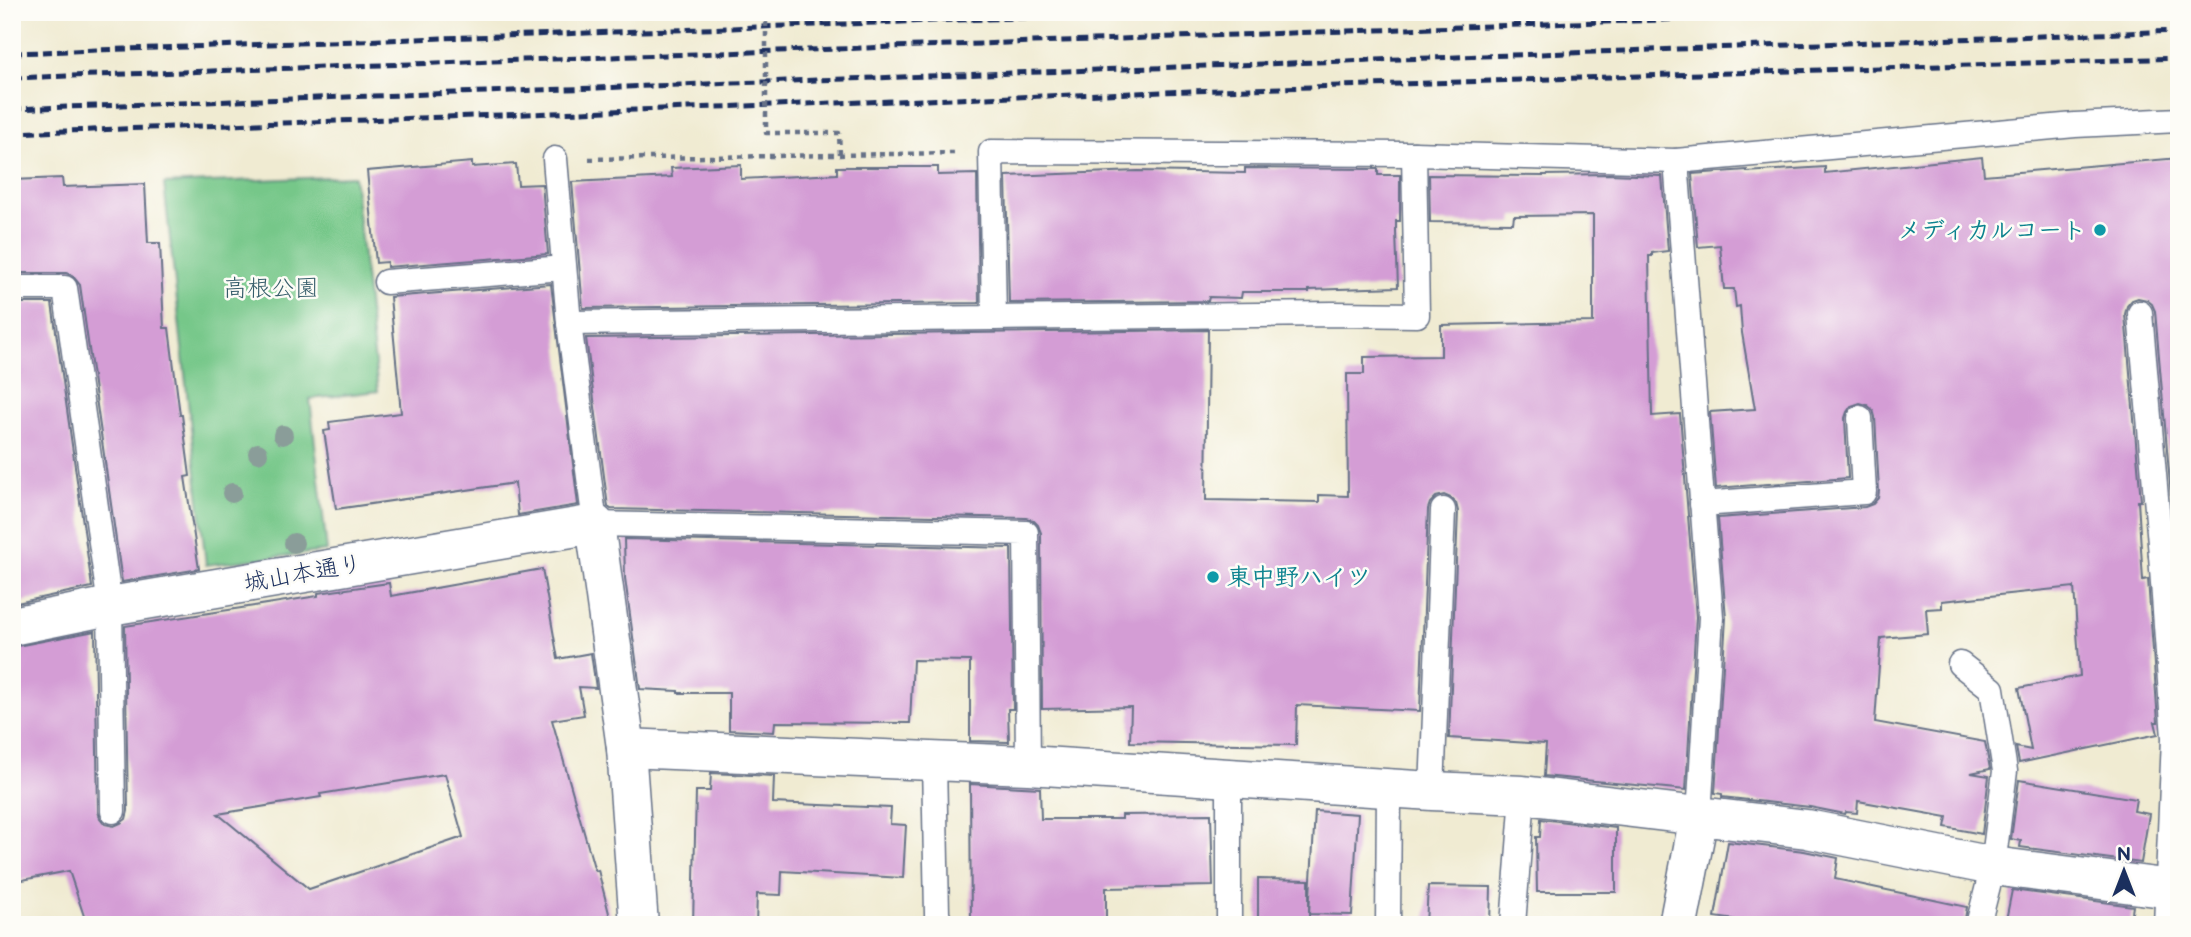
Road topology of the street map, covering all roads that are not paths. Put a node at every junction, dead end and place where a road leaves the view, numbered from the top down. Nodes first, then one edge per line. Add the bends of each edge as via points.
1 (2179, 120) edge
2 (1414, 154) junction
3 (555, 159) road end
4 (1676, 161) junction
5 (564, 268) junction
6 (386, 282) dead end
7 (12, 288) edge
8 (2140, 313) dead end
9 (994, 318) junction
10 (569, 323) junction
11 (1860, 418) dead end
12 (1702, 504) junction
13 (1443, 510) dead end
14 (595, 524) junction
15 (2170, 553) edge
16 (110, 606) junction
17 (12, 625) edge
18 (1960, 664) dead end
19 (626, 748) junction
20 (934, 761) junction
21 (1028, 765) junction
22 (1229, 778) junction
23 (1389, 788) junction
24 (1432, 791) junction
25 (1523, 795) junction
26 (113, 811) dead end
27 (1699, 816) junction
28 (1993, 866) junction
29 (2171, 901) edge
30 (639, 925) edge
31 (941, 925) edge
32 (1229, 925) edge
33 (1388, 925) edge
34 (1513, 925) edge
35 (1678, 925) edge
36 (1978, 925) edge

1 - 4 lane
2 - 4 lane
2 - 9 lane via 1417,315
2 - 9 lane via 991,152
3 - 5 lane
4 - 12 lane
5 - 6 lane
5 - 10 lane
7 - 16 lane via 65,288
8 - 15 lane
9 - 10 lane
10 - 14 lane
11 - 12 lane via 1864,492
12 - 27 lane via 1711,617
13 - 24 lane
14 - 16 street, 城山本通り
14 - 19 street
14 - 21 lane via 1026,533
15 - 29 lane
16 - 17 street, 城山本通り
16 - 26 lane
18 - 28 lane via 1992,689 2005,771
19 - 20 street
19 - 30 street
20 - 21 street
20 - 31 lane via 937,914
21 - 22 street
22 - 23 street
22 - 32 lane
23 - 24 street
23 - 33 lane
24 - 25 street
25 - 27 street
25 - 34 lane
27 - 28 street via 1807,829
27 - 35 street
28 - 29 street
28 - 36 lane

